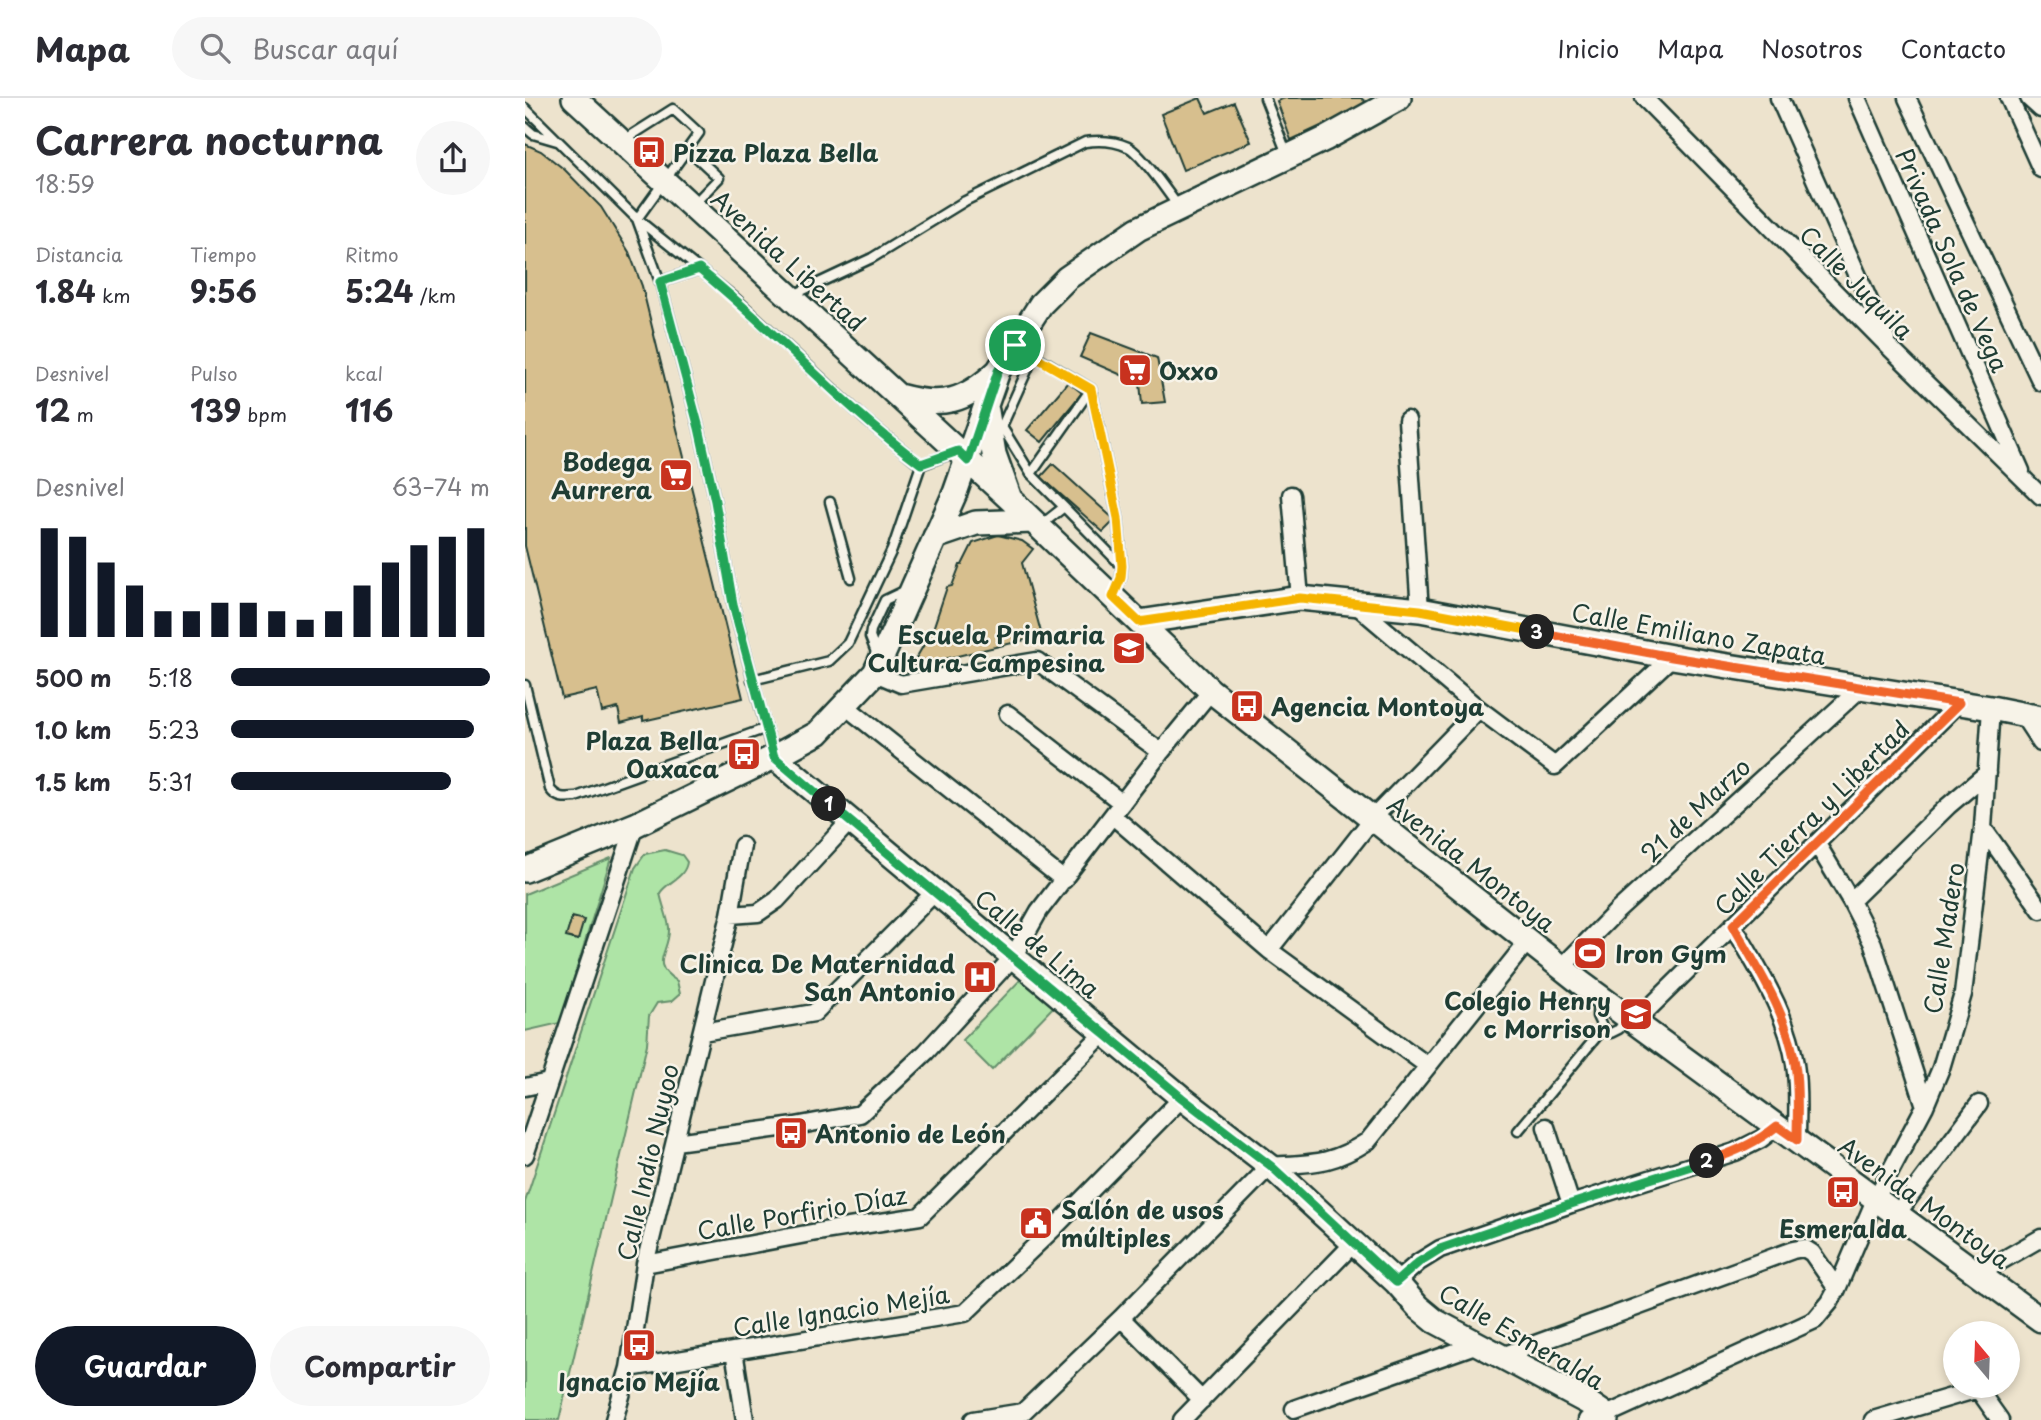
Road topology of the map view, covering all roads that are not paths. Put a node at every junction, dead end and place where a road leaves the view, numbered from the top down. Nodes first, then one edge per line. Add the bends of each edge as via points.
1 (574, 98) edge
2 (1265, 98) edge
3 (1399, 98) edge
4 (1644, 98) edge
5 (1779, 98) edge
6 (1857, 98) edge
7 (1907, 98) edge
8 (2009, 98) edge
9 (2029, 98) edge
10 (525, 108) edge
11 (2041, 109) edge
12 (525, 127) edge
13 (559, 141) junction
14 (621, 142) junction
15 (688, 149) junction
16 (1288, 157) junction
17 (2041, 169) edge
18 (663, 182) junction
19 (692, 206) junction
20 (1180, 209) junction
21 (637, 219) junction
22 (699, 269) junction
23 (660, 282) junction
24 (790, 296) junction
25 (1891, 349) junction
26 (1024, 350) junction
27 (998, 371) junction
28 (2041, 382) edge
29 (1091, 389) junction
30 (899, 396) junction
31 (986, 407) junction
32 (1407, 420) dead end
33 (997, 437) junction
34 (963, 456) junction
35 (921, 464) junction
36 (1031, 474) junction
37 (2024, 478) junction
38 (1291, 495) dead end
39 (2041, 496) edge
40 (1010, 499) junction
41 (830, 502) dead end
42 (1064, 507) junction
43 (1036, 524) junction
44 (935, 537) junction
45 (1122, 566) junction
46 (851, 578) dead end
47 (1113, 597) junction
48 (1300, 598) junction
49 (1355, 604) junction
50 (1420, 610) junction
51 (1139, 622) junction
52 (1672, 657) junction
53 (877, 667) junction
54 (752, 680) junction
55 (525, 685) edge
56 (1862, 687) junction
57 (1211, 691) junction
58 (1959, 703) junction
59 (844, 705) junction
60 (1991, 708) junction
61 (1479, 709) junction
62 (1008, 714) dead end
63 (2031, 716) edge
64 (764, 729) junction
65 (2041, 743) edge
66 (1161, 752) junction
67 (774, 757) junction
68 (1987, 773) junction
69 (1117, 809) junction
70 (1373, 818) junction
71 (849, 822) junction
72 (635, 825) junction
73 (1983, 828) junction
74 (1817, 844) junction
75 (742, 846) dead end
76 (525, 870) edge
77 (1064, 880) junction
78 (936, 891) junction
79 (1851, 901) junction
80 (2041, 910) edge
81 (730, 915) junction
82 (1733, 925) junction
83 (1528, 942) junction
84 (1269, 950) junction
85 (1013, 957) junction
86 (1561, 968) junction
87 (1598, 996) junction
88 (1631, 1019) junction
89 (1603, 1029) junction
90 (702, 1031) junction
91 (1104, 1033) junction
92 (1428, 1066) junction
93 (549, 1082) junction
94 (525, 1087) edge
95 (1182, 1098) junction
96 (1979, 1104) dead end
97 (1924, 1106) junction
98 (1777, 1126) junction
99 (1546, 1127) dead end
100 (1518, 1131) dead end
101 (1797, 1140) junction
102 (675, 1142) junction
103 (525, 1155) edge
104 (1271, 1166) junction
105 (1875, 1200) junction
106 (1571, 1204) junction
107 (1896, 1216) junction
108 (2041, 1238) edge
109 (1353, 1244) junction
110 (645, 1264) junction
111 (1978, 1274) junction
112 (1396, 1282) junction
113 (1837, 1289) junction
114 (1121, 1318) junction
115 (2041, 1320) edge
116 (1478, 1344) junction
117 (734, 1351) junction
118 (1502, 1356) junction
119 (629, 1368) junction
120 (1202, 1400) junction
121 (1294, 1409) dead end
122 (1599, 1418) edge
123 (614, 1420) edge
124 (745, 1420) edge
125 (973, 1420) edge
126 (1182, 1420) edge
127 (1873, 1420) edge
128 (2000, 1420) edge

1 - 14 main road, Avenida Libertad
2 - 16 lane
3 - 16 main road
4 - 25 street, Calle Juquila
5 - 25 street
6 - 37 street, Privada Sola de Vega
7 - 28 street
8 - 17 street
9 - 11 street
10 - 13 lane
12 - 13 lane
13 - 21 lane
14 - 15 lane via 673,109 699,133
14 - 18 main road, Avenida Libertad
15 - 18 lane
15 - 19 lane via 719,178
16 - 20 main road
18 - 19 main road, Avenida Libertad
18 - 21 lane
19 - 24 main road, Avenida Libertad
20 - 24 lane via 1130,148 1099,140 1085,142 965,201 872,258
20 - 26 main road via 1137,229 1067,278 1041,304
21 - 22 lane
21 - 23 lane
22 - 23 lane
22 - 35 lane
23 - 54 lane via 699,428
24 - 30 main road, Avenida Libertad
25 - 37 street, Calle Juquila
26 - 27 main road
26 - 29 lane
26 - 33 lane
27 - 30 main road via 981,387 954,399 925,403
27 - 31 main road
29 - 36 lane
29 - 45 lane via 1118,518
30 - 34 main road, Avenida Libertad
31 - 33 main road
31 - 34 main road
32 - 50 street
33 - 36 lane
33 - 40 main road
34 - 35 lane
34 - 40 main road, Avenida Montoya
34 - 44 main road
35 - 54 lane via 892,550 848,643 829,661
36 - 42 lane
37 - 39 street, Calle Juquila
38 - 48 street
40 - 43 main road, Avenida Montoya
41 - 46 lane
42 - 43 lane
42 - 45 lane
43 - 44 main road via 975,523
43 - 47 main road, Avenida Montoya
44 - 53 main road
45 - 47 lane
47 - 51 main road, Avenida Montoya
48 - 49 main road, Calle Emiliano Zapata
48 - 51 main road, Calle Emiliano Zapata
49 - 50 main road, Calle Emiliano Zapata
49 - 61 street
50 - 52 main road, Calle Emiliano Zapata
51 - 57 main road, Avenida Montoya
52 - 56 main road, Calle Emiliano Zapata
52 - 61 street via 1555,766
53 - 59 main road
53 - 66 street via 901,684 1037,661
54 - 64 lane
55 - 64 lane via 550,789 562,798 576,797
56 - 58 main road, Calle Emiliano Zapata
56 - 86 street, 21 de Marzo
57 - 66 street
57 - 70 main road, Avenida Montoya
58 - 60 main road, Calle Emiliano Zapata
58 - 74 street, Calle Tierra y Libertad
59 - 67 main road via 818,733
59 - 77 street
60 - 63 main road, Calle Emiliano Zapata
60 - 68 street, Calle Madero
61 - 70 street
62 - 69 street
63 - 65 street
64 - 67 lane
66 - 69 street
67 - 71 main road, Calle de Lima
67 - 72 main road
68 - 73 street, Calle Madero
68 - 79 street
69 - 77 street
69 - 84 street
70 - 83 main road, Avenida Montoya
70 - 84 street
71 - 78 main road, Calle de Lima
71 - 81 street via 777,900 758,913
72 - 76 main road
72 - 93 street
73 - 80 street
73 - 97 street, Calle Madero via 1963,994 1941,1068
74 - 79 street
74 - 82 street, Calle Tierra y Libertad
75 - 81 street, Calle Indio Nuyoo
77 - 85 street via 1039,911
78 - 85 main road, Calle de Lima
78 - 90 street via 814,1013
79 - 97 street via 1873,944
81 - 90 street, Calle Indio Nuyoo
82 - 88 street, Calle Tierra y Libertad
82 - 101 street via 1778,1005 1789,1035 1797,1085
83 - 86 main road, Avenida Montoya
83 - 92 street
84 - 92 street
85 - 91 main road, Calle de Lima
85 - 102 street via 926,1052 860,1114
86 - 87 main road, Avenida Montoya
87 - 88 main road, Avenida Montoya
87 - 89 lane via 1597,1016
88 - 89 lane via 1611,1032
88 - 98 main road, Avenida Montoya
89 - 100 lane
90 - 102 street, Calle Indio Nuyoo
91 - 95 main road, Calle de Lima
91 - 110 street, Calle Porfirio Díaz via 920,1216
92 - 104 street via 1368,1141 1349,1154 1331,1161
93 - 94 street
93 - 103 street
95 - 104 main road, Calle de Lima
95 - 117 street, Calle Ignacio Mejía via 965,1313
96 - 107 street
97 - 105 street, Calle Madero
98 - 101 main road, Avenida Montoya
98 - 106 street via 1735,1152
99 - 106 street
101 - 105 main road, Avenida Montoya
102 - 110 street, Calle Indio Nuyoo
104 - 109 main road, Calle Esmeralda
104 - 114 street
105 - 107 main road, Avenida Montoya
105 - 113 street, Calle Esmeralda
106 - 112 street via 1440,1249
107 - 111 main road, Avenida Montoya
108 - 111 street
109 - 112 main road, Calle Esmeralda
109 - 120 street
110 - 119 street, Calle Indio Nuyoo
111 - 115 main road, Avenida Montoya
112 - 116 main road, Calle Esmeralda via 1435,1321
113 - 118 street via 1812,1253 1804,1248 1793,1250
113 - 122 street, Calle Esmeralda via 1815,1320
114 - 120 street
114 - 125 street via 1023,1412
116 - 118 main road, Calle Esmeralda
116 - 121 street
117 - 119 street, Calle Ignacio Mejía
117 - 124 street
118 - 122 main road, Calle Esmeralda via 1569,1391
119 - 123 street, Calle Indio Nuyoo
120 - 126 street
127 - 128 street via 1978,1389

